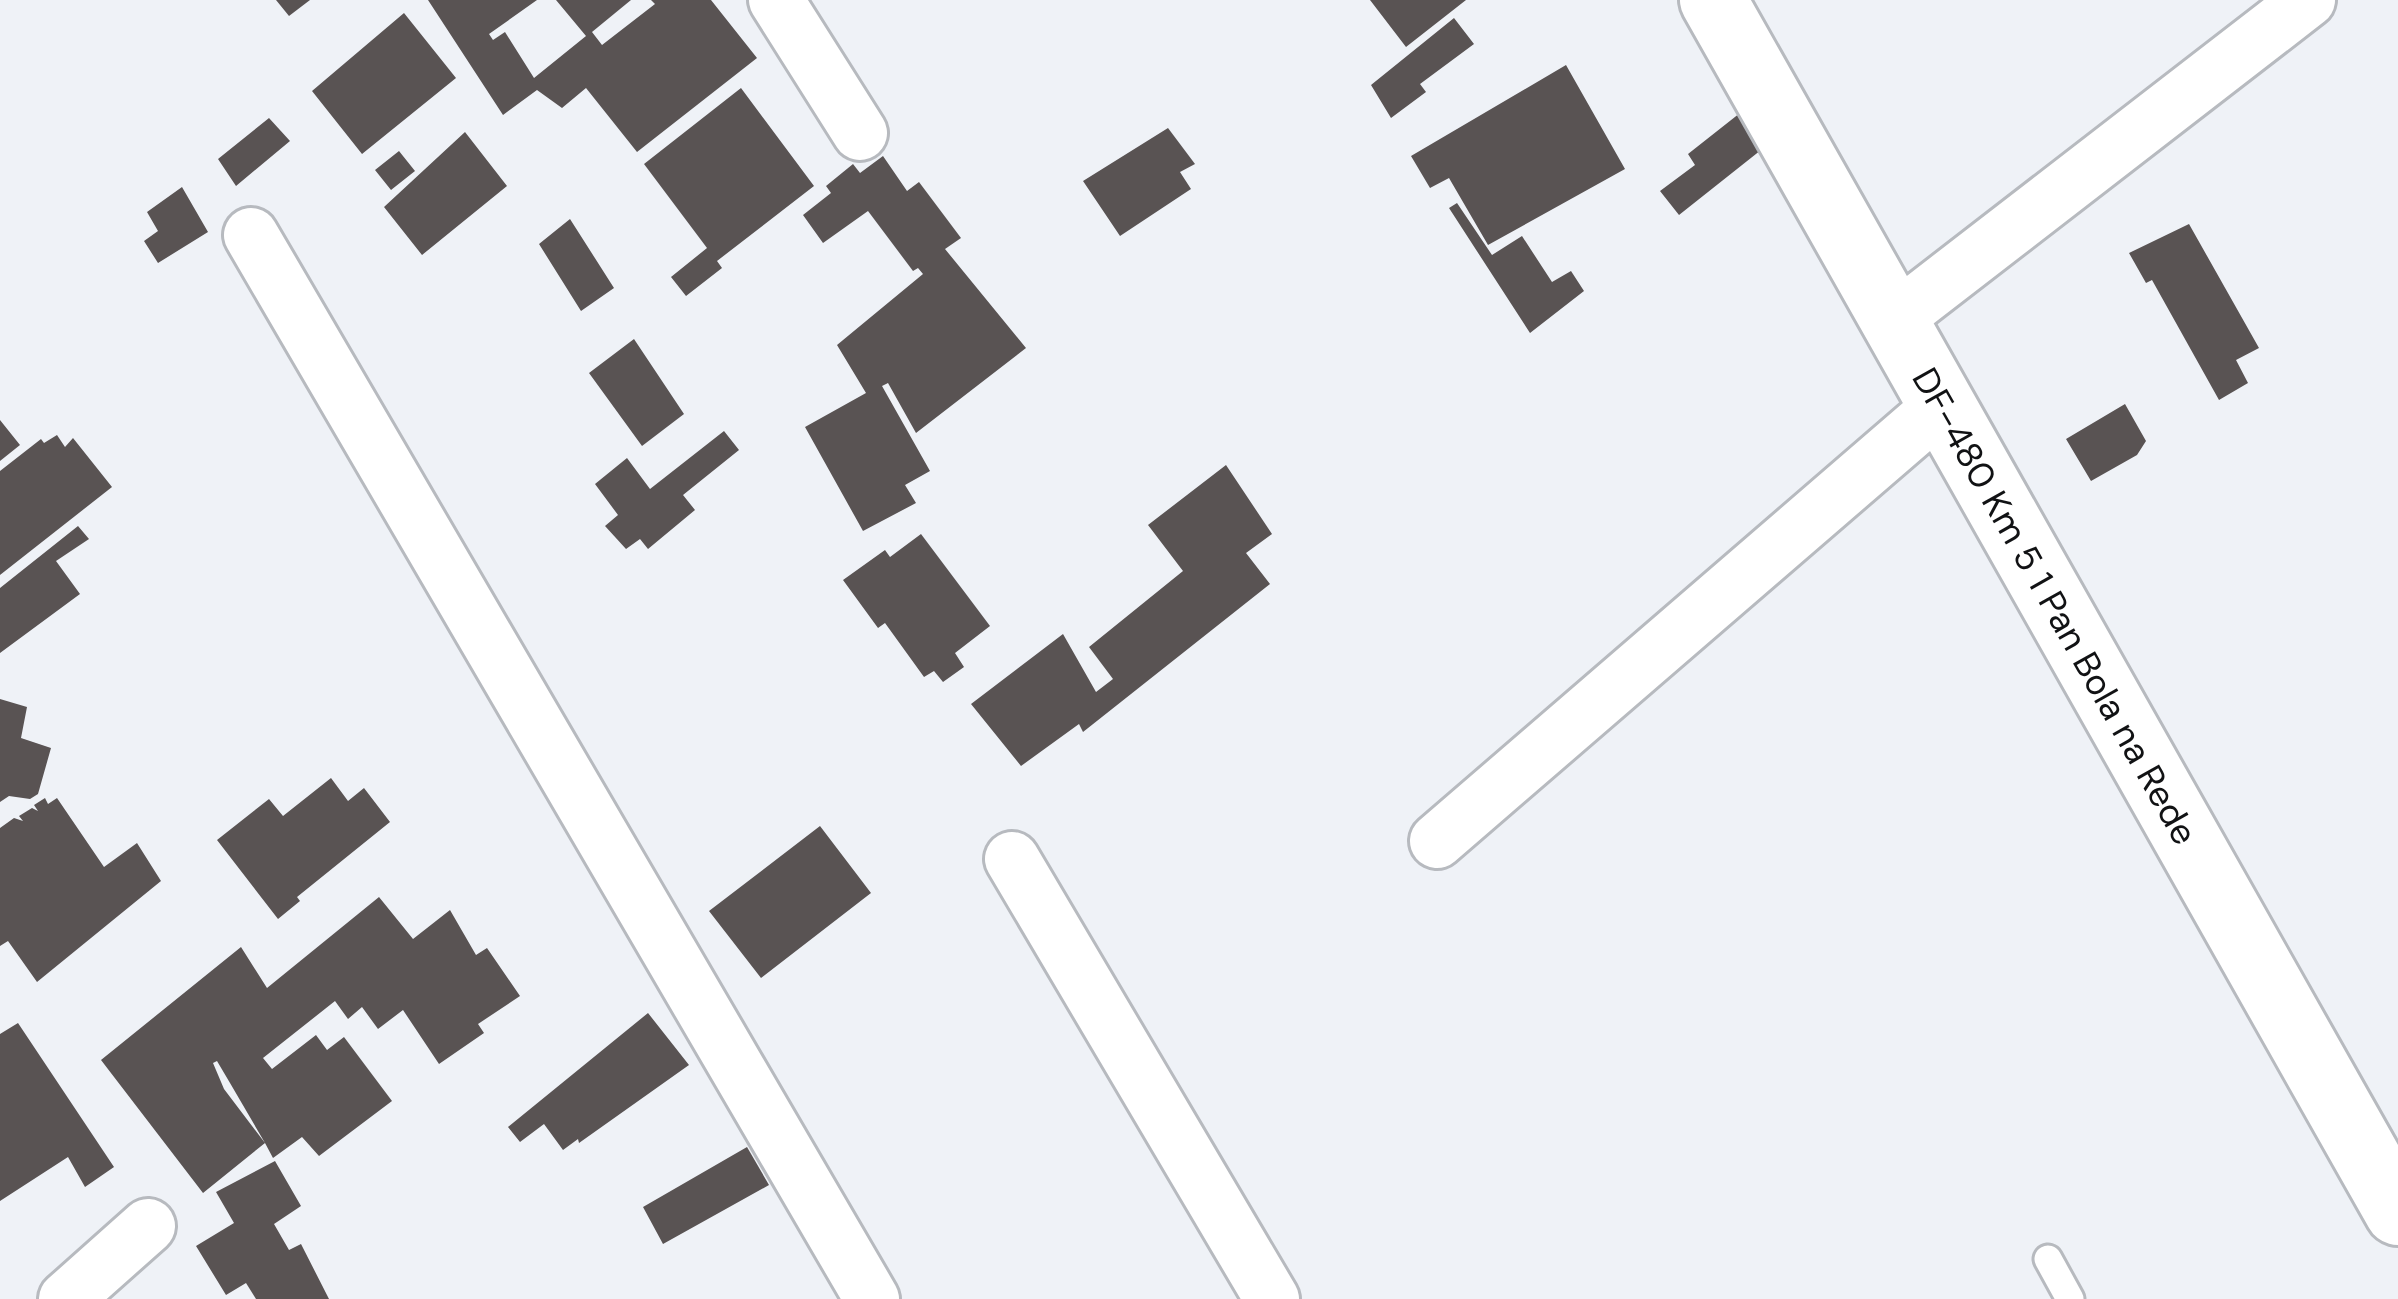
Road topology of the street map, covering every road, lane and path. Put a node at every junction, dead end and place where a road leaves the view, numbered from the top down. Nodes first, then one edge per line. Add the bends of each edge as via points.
1 (776, 0) edge
2 (1713, 0) edge
3 (2308, 0) edge
4 (860, 133) dead end
5 (251, 235) dead end
6 (1894, 320) junction
7 (1942, 405) junction
8 (1437, 841) dead end
9 (1012, 859) dead end
10 (2398, 1212) edge
11 (148, 1226) dead end
12 (2048, 1259) dead end
13 (66, 1299) edge
14 (872, 1299) edge
15 (1272, 1299) edge
16 (2069, 1299) edge

1 - 4 street
2 - 6 street, DF-480 Km 5 1 Pan Bola na Rede
3 - 6 street
5 - 14 street
6 - 7 street, DF-480 Km 5 1 Pan Bola na Rede
7 - 8 street
7 - 10 street, DF-480 Km 5 1 Pan Bola na Rede
9 - 15 street
11 - 13 street
12 - 16 lane

